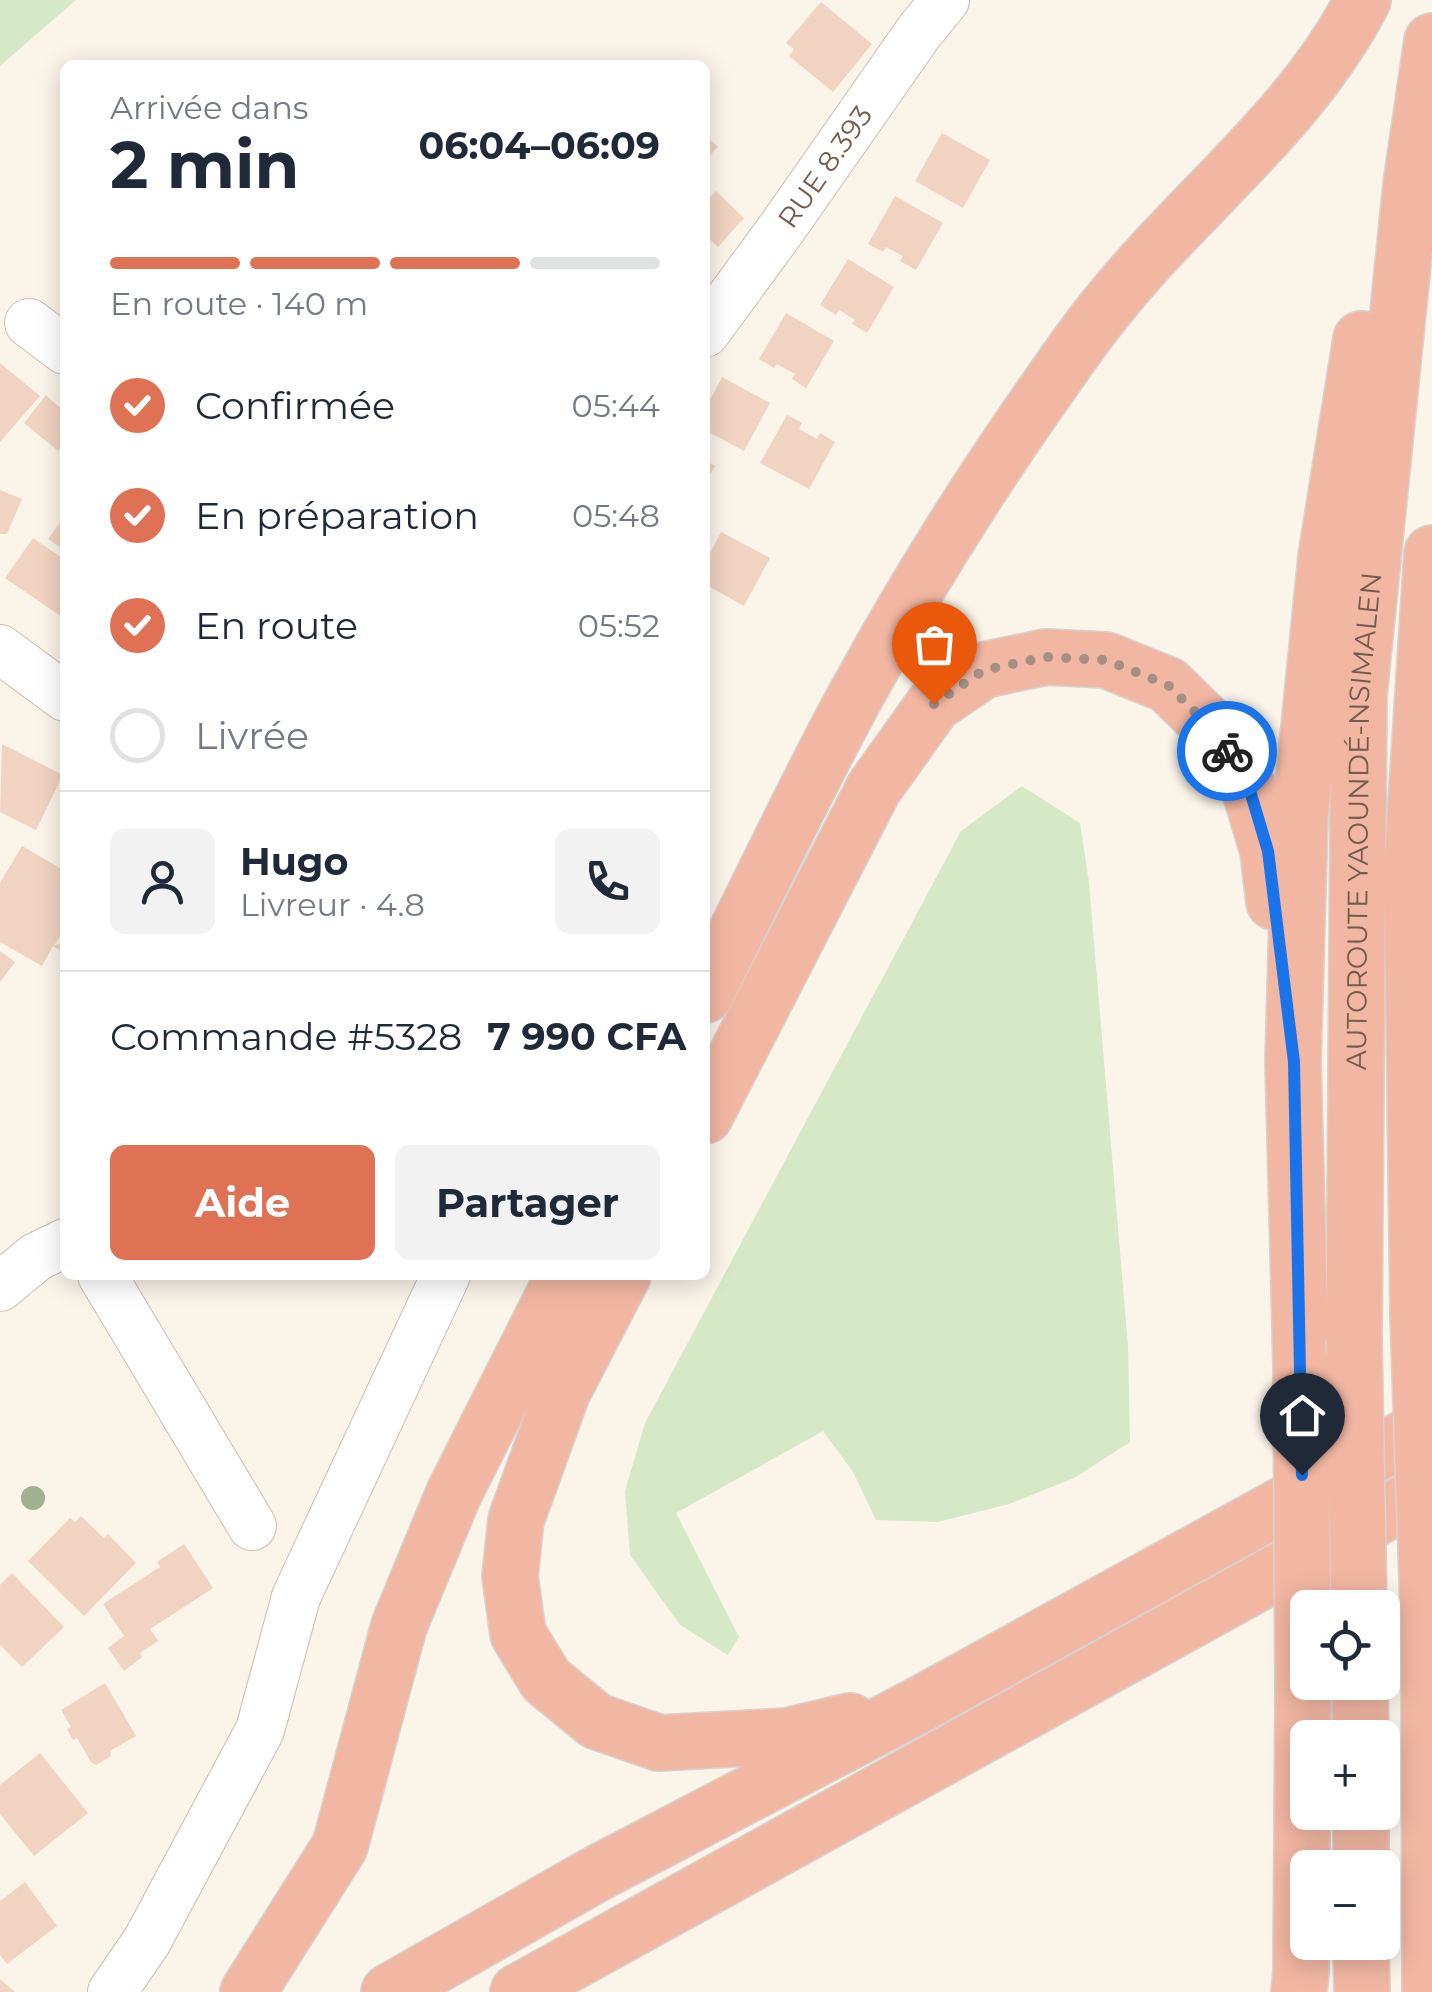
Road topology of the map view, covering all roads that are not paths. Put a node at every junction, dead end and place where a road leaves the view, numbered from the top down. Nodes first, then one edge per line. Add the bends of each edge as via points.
1 (945, 0) edge
2 (1363, 0) edge
3 (1432, 41) edge
4 (1411, 184) junction
5 (710, 325) edge
6 (1432, 553) edge
7 (0, 649) edge
8 (60, 692) edge
9 (710, 985) edge
10 (1294, 1062) junction
11 (710, 1106) edge
12 (60, 1245) edge
13 (105, 1280) edge
14 (444, 1280) edge
15 (561, 1280) edge
16 (620, 1280) edge
17 (0, 1287) edge
18 (1432, 1423) edge
19 (1432, 1491) edge
20 (252, 1526) dead end
21 (1359, 1590) edge
22 (917, 1706) junction
23 (1362, 1960) edge
24 (1301, 1985) edge
25 (112, 1992) edge
26 (248, 1992) edge
27 (388, 1992) edge
28 (518, 1992) edge
29 (1362, 1992) edge
30 (1430, 1992) edge

1 - 5 street, RUE 8.393
2 - 9 highway via 1281,121 1106,307 989,472 854,699
3 - 4 highway, AUTOROUTE YAOUNDÉ-NSIMALEN
4 - 10 highway via 1366,308 1326,557 1300,816
4 - 21 highway, AUTOROUTE YAOUNDÉ-NSIMALEN, bridge via 1359,695
6 - 30 highway, AUTOROUTE YAOUNDÉ-NSIMALEN, bridge via 1412,866
7 - 8 street
10 - 11 highway via 1268,851 1250,791 1217,734 1168,685 1106,660 1046,657 984,670 934,704 874,788
10 - 24 highway, bridge
12 - 17 street
13 - 20 street
14 - 25 street via 296,1598 260,1730 147,1941
15 - 26 highway via 454,1493 399,1626 340,1846
16 - 22 highway via 562,1394 516,1520 510,1576 518,1634 546,1680 596,1721 659,1743 787,1736
18 - 22 highway
19 - 28 highway
22 - 27 highway
23 - 29 highway

